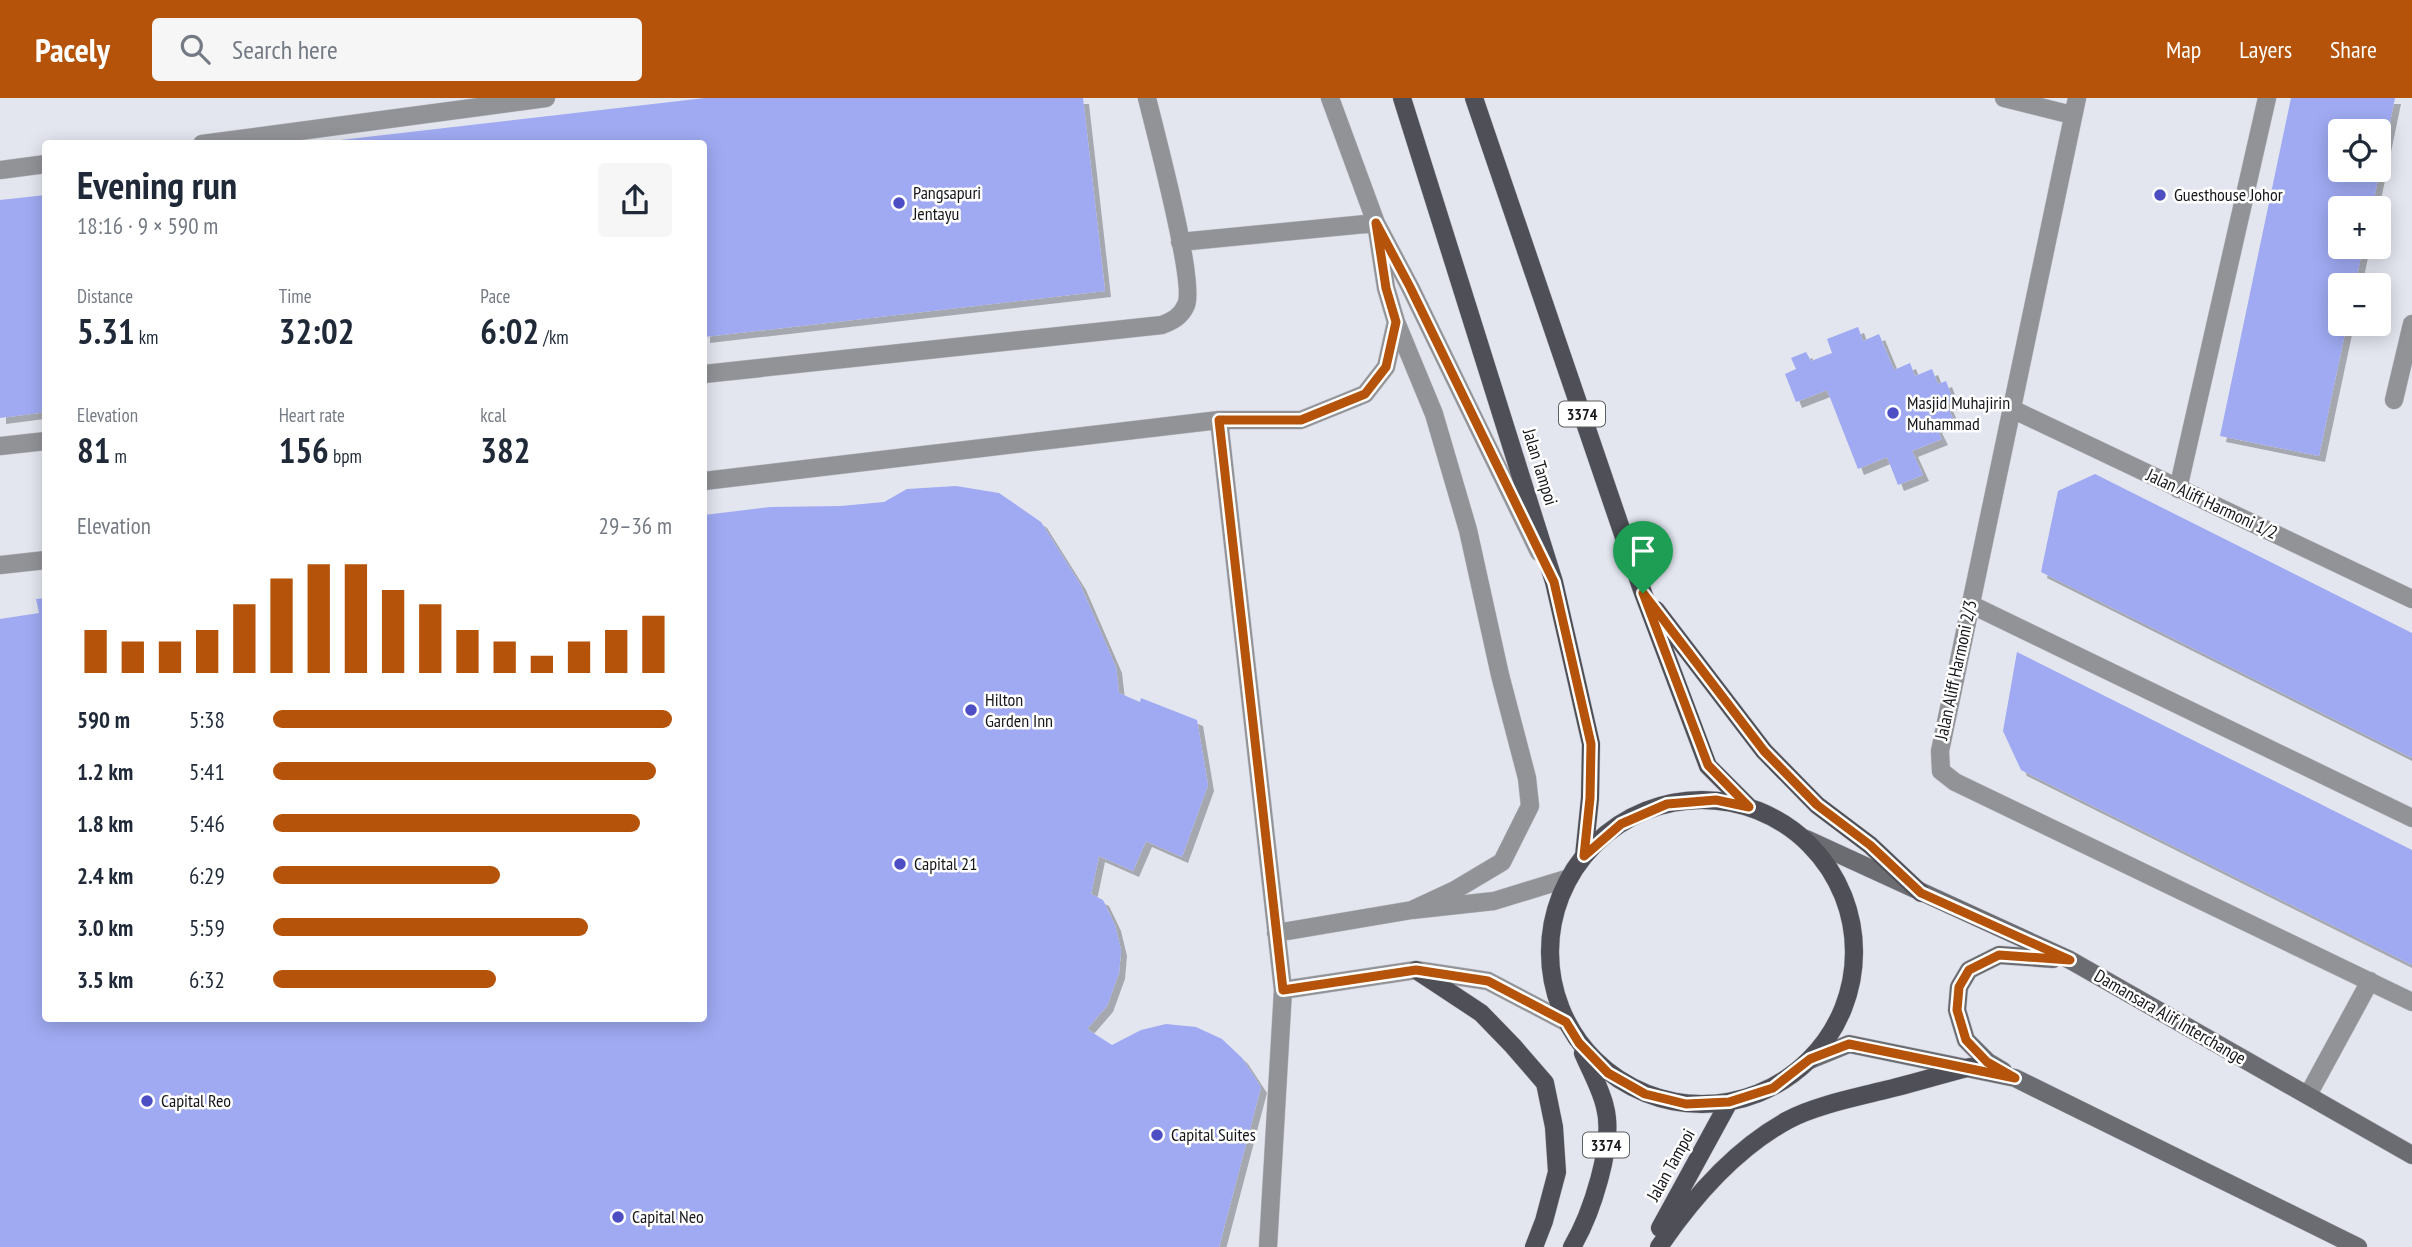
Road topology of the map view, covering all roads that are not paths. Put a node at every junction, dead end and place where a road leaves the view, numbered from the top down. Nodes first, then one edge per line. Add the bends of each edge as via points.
1 (546, 98) edge
2 (1147, 98) edge
3 (1330, 98) edge
4 (1402, 98) edge
5 (1474, 98) edge
6 (2004, 98) edge
7 (2267, 98) edge
8 (2074, 107) edge
9 (232, 140) edge
10 (42, 165) edge
11 (0, 170) edge
12 (1376, 223) junction
13 (1180, 242) junction
14 (1396, 322) junction
15 (2412, 324) edge
16 (707, 374) edge
17 (2394, 400) dead end
18 (2012, 410) junction
19 (1219, 420) junction
20 (42, 441) edge
21 (0, 446) edge
22 (707, 481) edge
23 (2178, 489) junction
24 (42, 560) edge
25 (0, 565) edge
26 (1554, 582) junction
27 (1643, 593) junction
28 (2412, 599) edge
29 (1970, 604) junction
30 (1749, 807) junction
31 (2412, 818) edge
32 (1806, 839) junction
33 (1584, 856) junction
34 (1569, 878) junction
35 (1921, 893) junction
36 (1412, 910) junction
37 (1276, 933) junction
38 (2070, 960) junction
39 (1416, 970) junction
40 (2370, 981) junction
41 (1283, 990) junction
42 (2412, 1002) edge
43 (1566, 1022) junction
44 (1579, 1043) junction
45 (1810, 1059) junction
46 (1970, 1067) junction
47 (2015, 1078) junction
48 (2308, 1095) junction
49 (1729, 1102) junction
50 (2412, 1155) edge
51 (1268, 1247) edge
52 (1534, 1247) edge
53 (1572, 1247) edge
54 (1650, 1247) edge
55 (1659, 1247) edge
56 (2358, 1247) edge

1 - 9 street
2 - 13 street
3 - 12 street
4 - 26 main road, Jalan Tampoi / 3374
5 - 27 main road, 3374
6 - 8 street
7 - 23 street
8 - 18 street, Jalan Aliff Harmoni 2/3
10 - 11 street
12 - 13 street
12 - 14 street
12 - 26 street
13 - 16 street via 1187,304 1178,318 1162,325
14 - 19 street via 1386,367 1365,394 1301,420
14 - 36 street via 1434,414 1468,530 1530,806 1502,862
15 - 17 street
18 - 23 street, Jalan Aliff Harmoni 1/2
18 - 29 street, Jalan Aliff Harmoni 2/3
19 - 22 street
19 - 37 street
20 - 21 street
23 - 28 street, Jalan Aliff Harmoni 1/2
24 - 25 street
26 - 33 main road, Jalan Tampoi / 3374 via 1591,744
27 - 30 main road, 3374 via 1708,765
27 - 35 main road via 1764,751 1817,805 1870,845
29 - 31 street
29 - 40 street, Jalan Aliff Harmoni 2/3 via 1940,751 1941,771 1955,782
30 - 32 main road, 3374
30 - 33 main road, 3374 via 1716,800 1667,804 1621,824
32 - 35 main road, Damansara Alif Interchange
32 - 45 main road, 3374 via 1836,878 1853,924 1853,973 1839,1020
33 - 34 main road, 3374
34 - 36 street via 1494,901
34 - 43 main road, 3374 via 1555,912 1549,950 1553,987
35 - 38 main road, Damansara Alif Interchange
36 - 37 street
37 - 41 street
38 - 47 main road via 1999,955 1969,970 1959,987 1957,1010 1966,1040 1987,1062
38 - 48 main road, Damansara Alif Interchange
39 - 41 street
39 - 43 street via 1488,981
39 - 52 main road via 1480,1013 1545,1083 1557,1172
40 - 42 street, Jalan Aliff Harmoni 2/3
40 - 48 street
41 - 51 street
43 - 44 main road, 3374
44 - 49 main road, 3374 via 1608,1073 1645,1094 1686,1104
44 - 53 main road, 3374 via 1606,1109 1606,1141 1602,1173
45 - 46 main road via 1849,1044
45 - 49 main road, 3374 via 1773,1088
46 - 47 main road
46 - 55 main road via 1790,1118 1747,1146 1711,1181
47 - 56 main road
48 - 50 main road, Damansara Alif Interchange
49 - 54 main road, Jalan Tampoi

